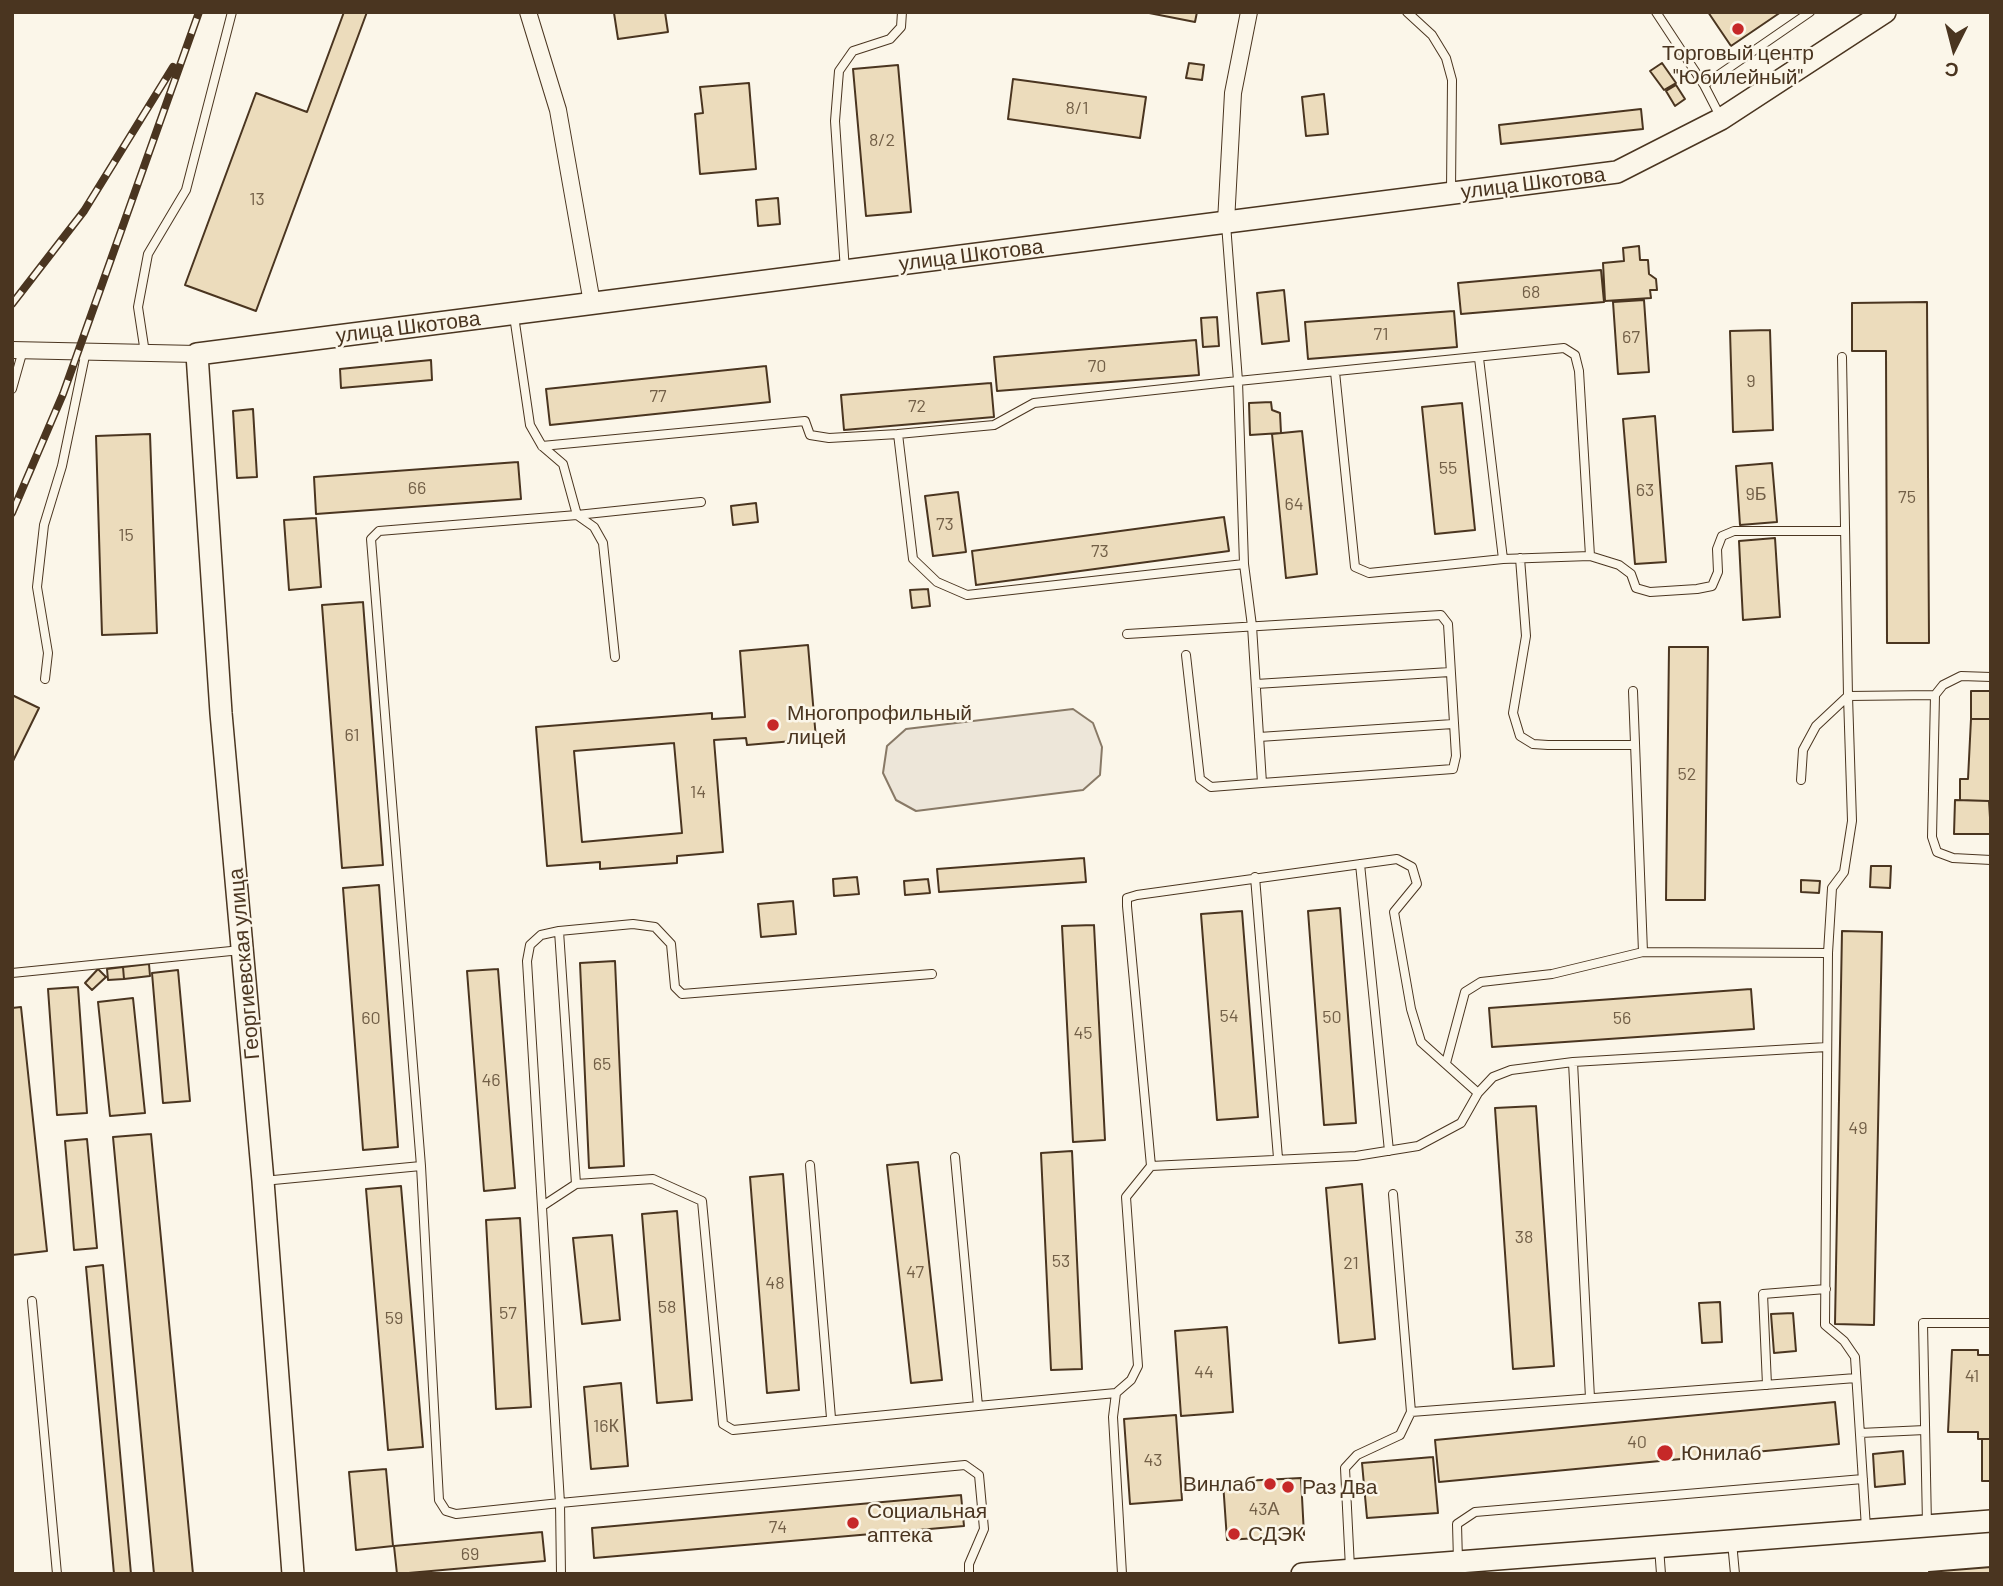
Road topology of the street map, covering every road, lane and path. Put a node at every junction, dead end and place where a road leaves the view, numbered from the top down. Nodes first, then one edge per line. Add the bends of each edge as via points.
1 (232, 12) edge
2 (528, 12) edge
3 (902, 12) edge
4 (1249, 12) edge
5 (1407, 12) edge
6 (1656, 12) edge
7 (1810, 12) edge
8 (1885, 12) edge
9 (1704, 85) junction
10 (1721, 119) junction
11 (1451, 194) junction
12 (1226, 222) junction
13 (845, 271) junction
14 (592, 303) junction
15 (514, 313) junction
16 (18, 350) edge
17 (86, 351) junction
18 (145, 353) junction
19 (197, 354) junction
20 (1842, 357) dead end
21 (1479, 358) junction
22 (1335, 372) junction
23 (1238, 381) junction
24 (12, 389) edge
25 (898, 434) junction
26 (542, 446) junction
27 (701, 502) dead end
28 (577, 515) junction
29 (1845, 531) junction
30 (1590, 556) junction
31 (1520, 558) junction
32 (1503, 559) junction
33 (1244, 564) junction
34 (1252, 626) junction
35 (1127, 634) dead end
36 (1186, 655) dead end
37 (615, 657) dead end
38 (1450, 672) junction
39 (1991, 677) edge
40 (45, 679) dead end
41 (1256, 684) junction
42 (1633, 691) dead end
43 (1936, 695) junction
44 (1848, 696) junction
45 (1452, 724) junction
46 (1259, 737) junction
47 (1635, 745) junction
48 (1801, 780) dead end
49 (1262, 783) junction
50 (1991, 860) edge
51 (1360, 864) junction
52 (1255, 877) junction
53 (559, 931) junction
54 (244, 950) junction
55 (1643, 952) junction
56 (1828, 953) junction
57 (12, 973) edge
58 (932, 974) dead end
59 (1827, 1047) junction
60 (1573, 1062) junction
61 (1446, 1063) junction
62 (1478, 1093) junction
63 (1389, 1151) junction
64 (955, 1157) dead end
65 (1278, 1158) junction
66 (810, 1165) dead end
67 (421, 1166) junction
68 (1152, 1166) junction
69 (263, 1181) junction
70 (576, 1184) junction
71 (1393, 1194) dead end
72 (544, 1205) junction
73 (1826, 1289) junction
74 (32, 1301) dead end
75 (1991, 1323) edge
76 (1856, 1378) junction
77 (1767, 1385) junction
78 (1116, 1393) junction
79 (1590, 1398) junction
80 (978, 1406) junction
81 (1411, 1412) junction
82 (831, 1418) junction
83 (1925, 1430) junction
84 (1860, 1433) junction
85 (1863, 1479) junction
86 (560, 1503) junction
87 (1991, 1521) edge
88 (1927, 1526) junction
89 (1867, 1531) junction
90 (1732, 1541) junction
91 (1659, 1547) junction
92 (1458, 1562) junction
93 (1486, 1567) edge
94 (1350, 1570) junction
95 (57, 1574) edge
96 (293, 1574) edge
97 (561, 1574) edge
98 (969, 1574) edge
99 (1122, 1574) edge
100 (1302, 1574) edge
101 (1661, 1574) edge
102 (1735, 1574) edge

1 - 18 lane via 186,190 148,254 138,307
2 - 14 street via 558,110
3 - 13 lane via 901,27 890,38 853,51 839,71 835,121
4 - 12 street via 1233,93
5 - 11 lane via 1432,35 1452,80
6 - 9 lane
7 - 9 lane
8 - 10 street, улица Шкотова
9 - 10 lane
10 - 11 street, улица Шкотова via 1617,172
11 - 12 street, улица Шкотова
12 - 13 street, улица Шкотова
12 - 23 lane
13 - 14 street, улица Шкотова
14 - 15 street, улица Шкотова
15 - 19 street, улица Шкотова
15 - 26 lane via 530,425
16 - 17 street, улица Шкотова
16 - 24 lane
17 - 18 street, улица Шкотова
17 - 40 lane via 62,466 44,525 37,587 48,653
18 - 19 street, улица Шкотова
19 - 54 street, Георгиевская улица via 221,713
20 - 29 lane
21 - 22 lane
21 - 30 lane via 1564,348 1575,355
21 - 32 lane
22 - 23 lane
22 - 32 lane via 1355,567 1369,573
23 - 25 lane via 1034,403 994,425
23 - 33 lane
25 - 26 lane via 829,438 810,435 805,421
25 - 33 lane via 913,559 937,582 967,595
26 - 28 lane via 564,464
27 - 28 lane
28 - 37 lane via 594,527 603,542
28 - 67 lane via 379,531 371,539
29 - 30 lane via 1734,531 1721,536 1712,586 1697,589 1650,592 1636,588 1631,574 1619,565
29 - 44 lane
30 - 31 lane
31 - 32 lane
31 - 47 lane via 1526,636 1513,713 1520,736 1533,744
33 - 34 lane
34 - 35 lane
34 - 38 lane via 1441,615 1448,624
34 - 41 lane
36 - 49 lane via 1200,779 1211,787
38 - 41 lane
38 - 45 lane
39 - 43 lane via 1961,676 1943,685
41 - 46 lane
42 - 47 lane
43 - 44 lane
43 - 50 lane via 1932,837 1937,852 1953,858
44 - 48 lane via 1816,726 1803,750
44 - 56 lane via 1852,821 1844,872 1832,888
45 - 46 lane
45 - 49 lane via 1453,769
46 - 49 lane
47 - 55 lane
51 - 52 lane
51 - 61 lane via 1397,859 1412,867 1417,884 1394,912 1421,1042
51 - 63 lane
52 - 65 lane
52 - 68 lane via 1127,898
53 - 58 lane via 633,924 655,927 671,944 676,987 682,994
53 - 70 lane
53 - 72 lane via 541,935 530,945 527,961
54 - 57 lane
54 - 69 street, Георгиевская улица
55 - 56 lane
55 - 61 lane via 1552,974 1481,982 1465,992
56 - 59 lane
59 - 60 lane
59 - 73 lane
60 - 62 lane via 1511,1070 1493,1077
60 - 79 lane
61 - 62 lane
62 - 63 lane via 1461,1124 1418,1146
63 - 65 lane
64 - 80 lane
65 - 68 lane
66 - 82 lane
67 - 69 lane
67 - 86 lane via 439,1500 446,1511 456,1514
68 - 78 lane via 1126,1197 1138,1366
69 - 96 street, Георгиевская улица
70 - 72 lane
70 - 82 lane via 653,1179 702,1201 723,1424 733,1430
71 - 81 lane
72 - 86 lane
73 - 76 lane via 1825,1325 1855,1357
73 - 77 lane via 1763,1294
74 - 95 lane
75 - 83 lane via 1923,1323
76 - 77 lane
76 - 84 lane
77 - 79 lane
78 - 80 lane
78 - 99 lane via 1113,1417
79 - 81 lane
80 - 82 lane
81 - 94 lane via 1400,1435 1357,1455 1345,1468
83 - 84 lane
83 - 88 lane
84 - 85 lane
85 - 89 lane
85 - 92 lane via 1475,1512 1457,1524
86 - 97 lane
86 - 98 lane via 965,1465 979,1475 985,1528
87 - 88 street
88 - 89 street
89 - 90 street
90 - 91 street
90 - 102 lane
91 - 93 street
91 - 101 lane
92 - 93 street
92 - 94 street
94 - 100 street

